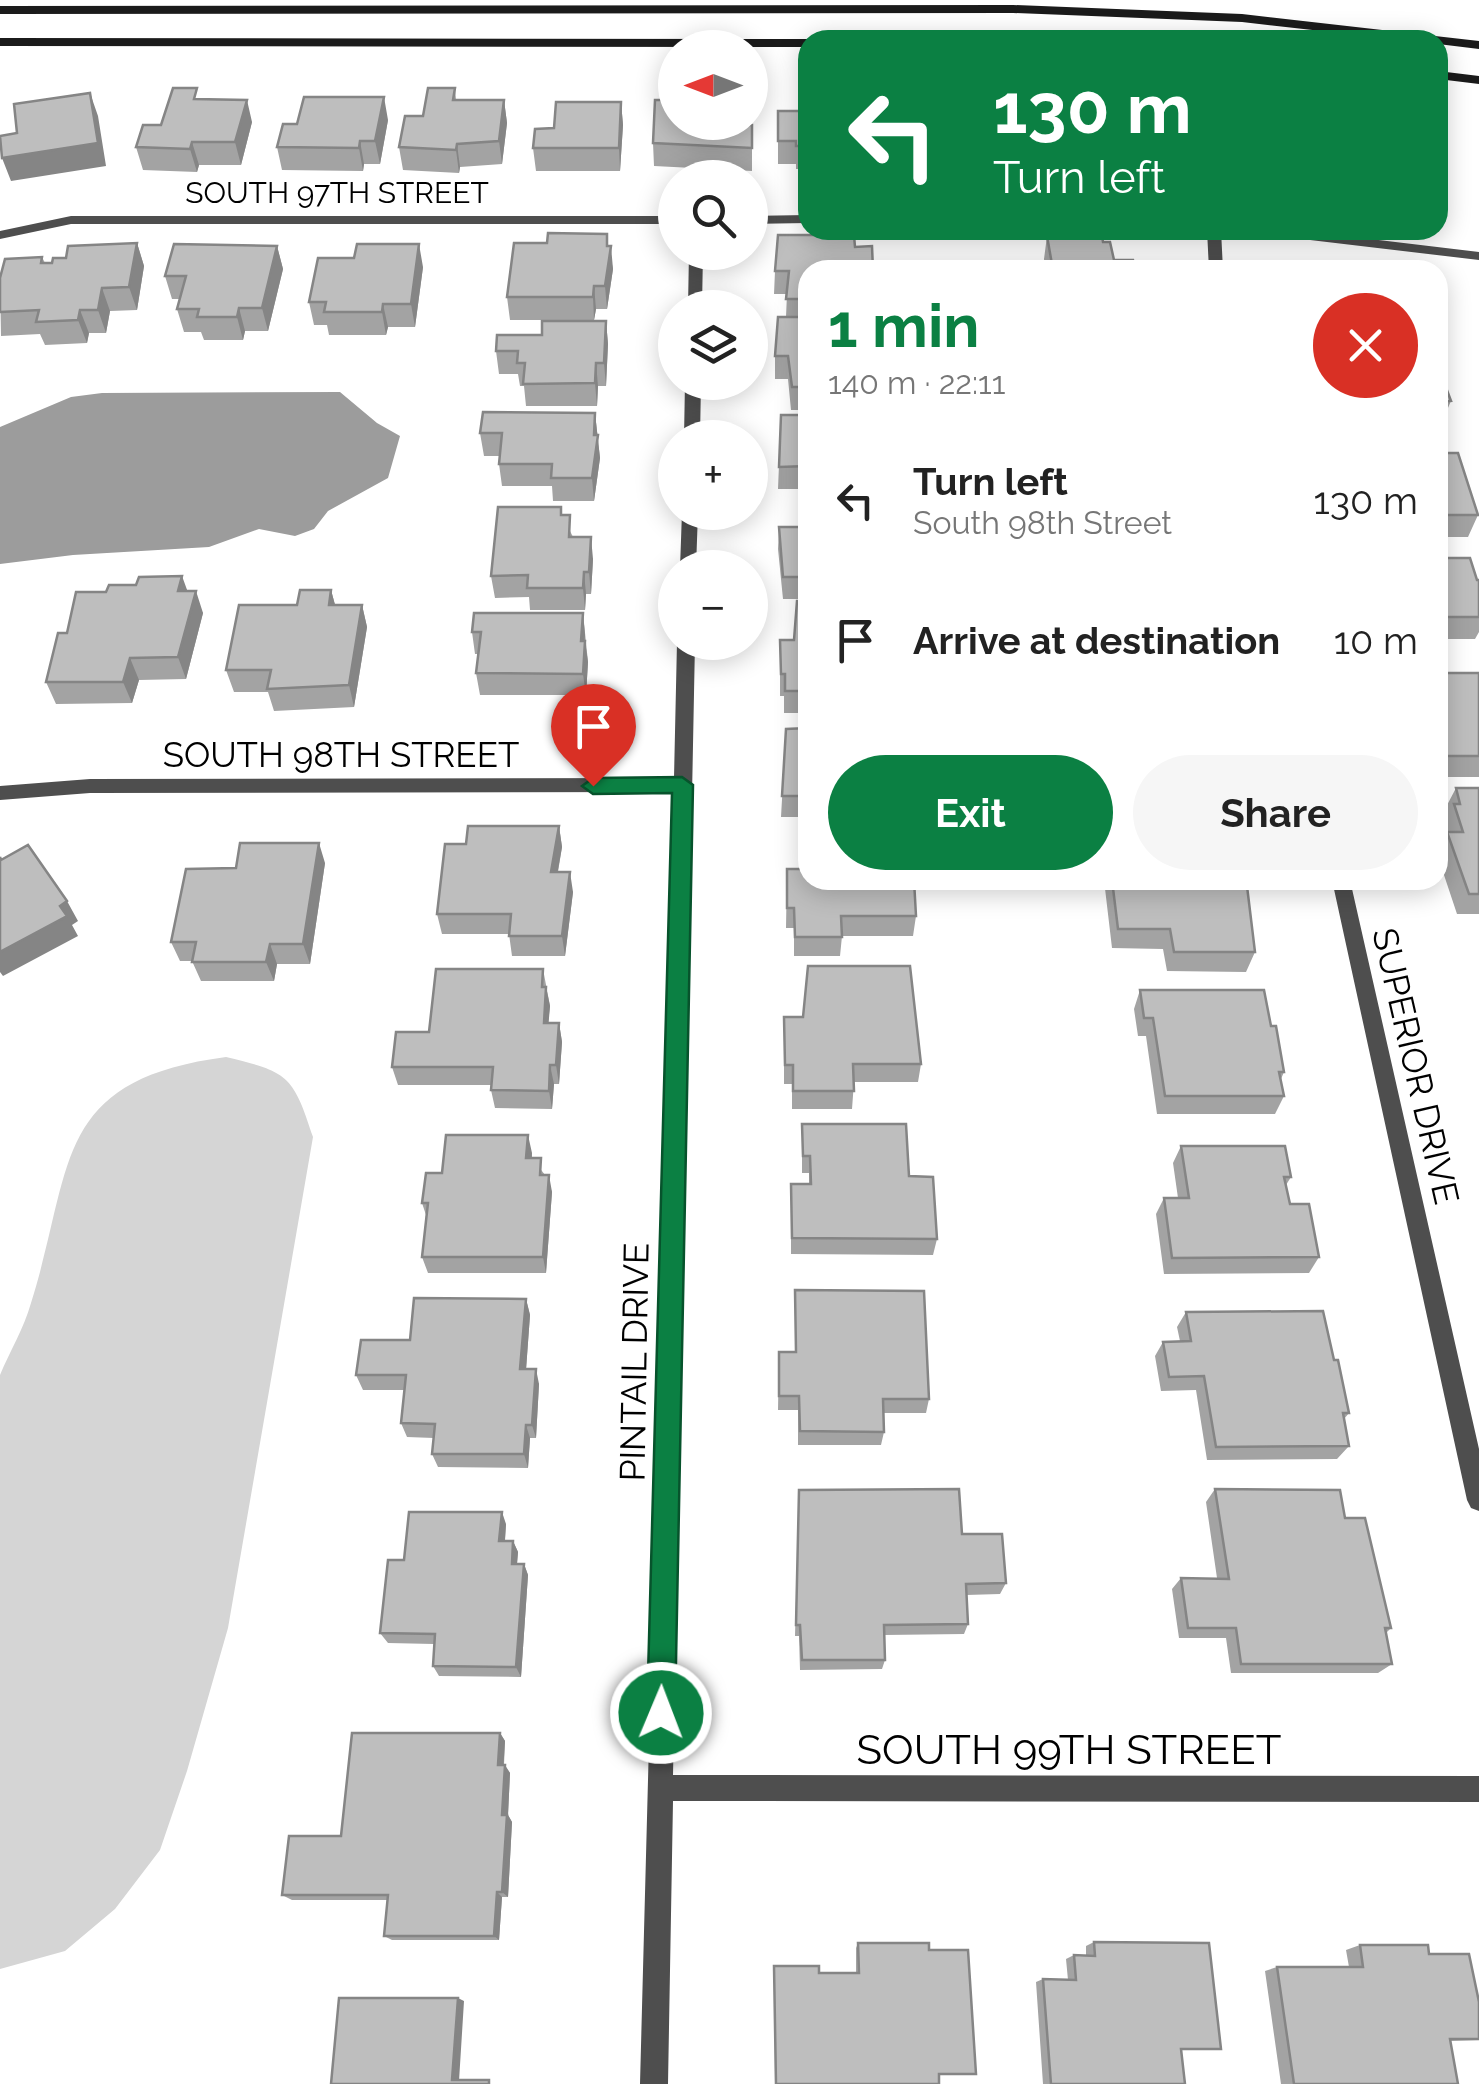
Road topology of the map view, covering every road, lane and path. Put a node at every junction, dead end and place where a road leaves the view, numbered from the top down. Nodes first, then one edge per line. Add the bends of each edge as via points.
1 (0, 10) edge
2 (1348, 30) edge
3 (1448, 41) edge
4 (0, 42) edge
5 (798, 43) edge
6 (1479, 45) edge
7 (1448, 76) edge
8 (1479, 80) edge
9 (658, 220) edge
10 (768, 220) edge
11 (798, 220) edge
12 (0, 235) edge
13 (1344, 240) edge
14 (1479, 256) edge
15 (685, 660) edge
16 (682, 785) junction
17 (0, 794) edge
18 (1343, 890) edge
19 (1479, 1500) edge
20 (660, 1788) junction
21 (1479, 1789) edge
22 (654, 2084) edge

1 - 2 main road via 1012,9 1242,18
3 - 6 main road
4 - 5 main road
7 - 8 main road
9 - 12 street, SOUTH 97TH STREET via 71,220
10 - 11 street
13 - 14 street
15 - 16 street, PINTAIL DRIVE
16 - 17 street, SOUTH 98TH STREET via 90,786
16 - 20 street, PINTAIL DRIVE
18 - 19 street, SUPERIOR DRIVE
20 - 21 street, SOUTH 99TH STREET
20 - 22 street, PINTAIL DRIVE

